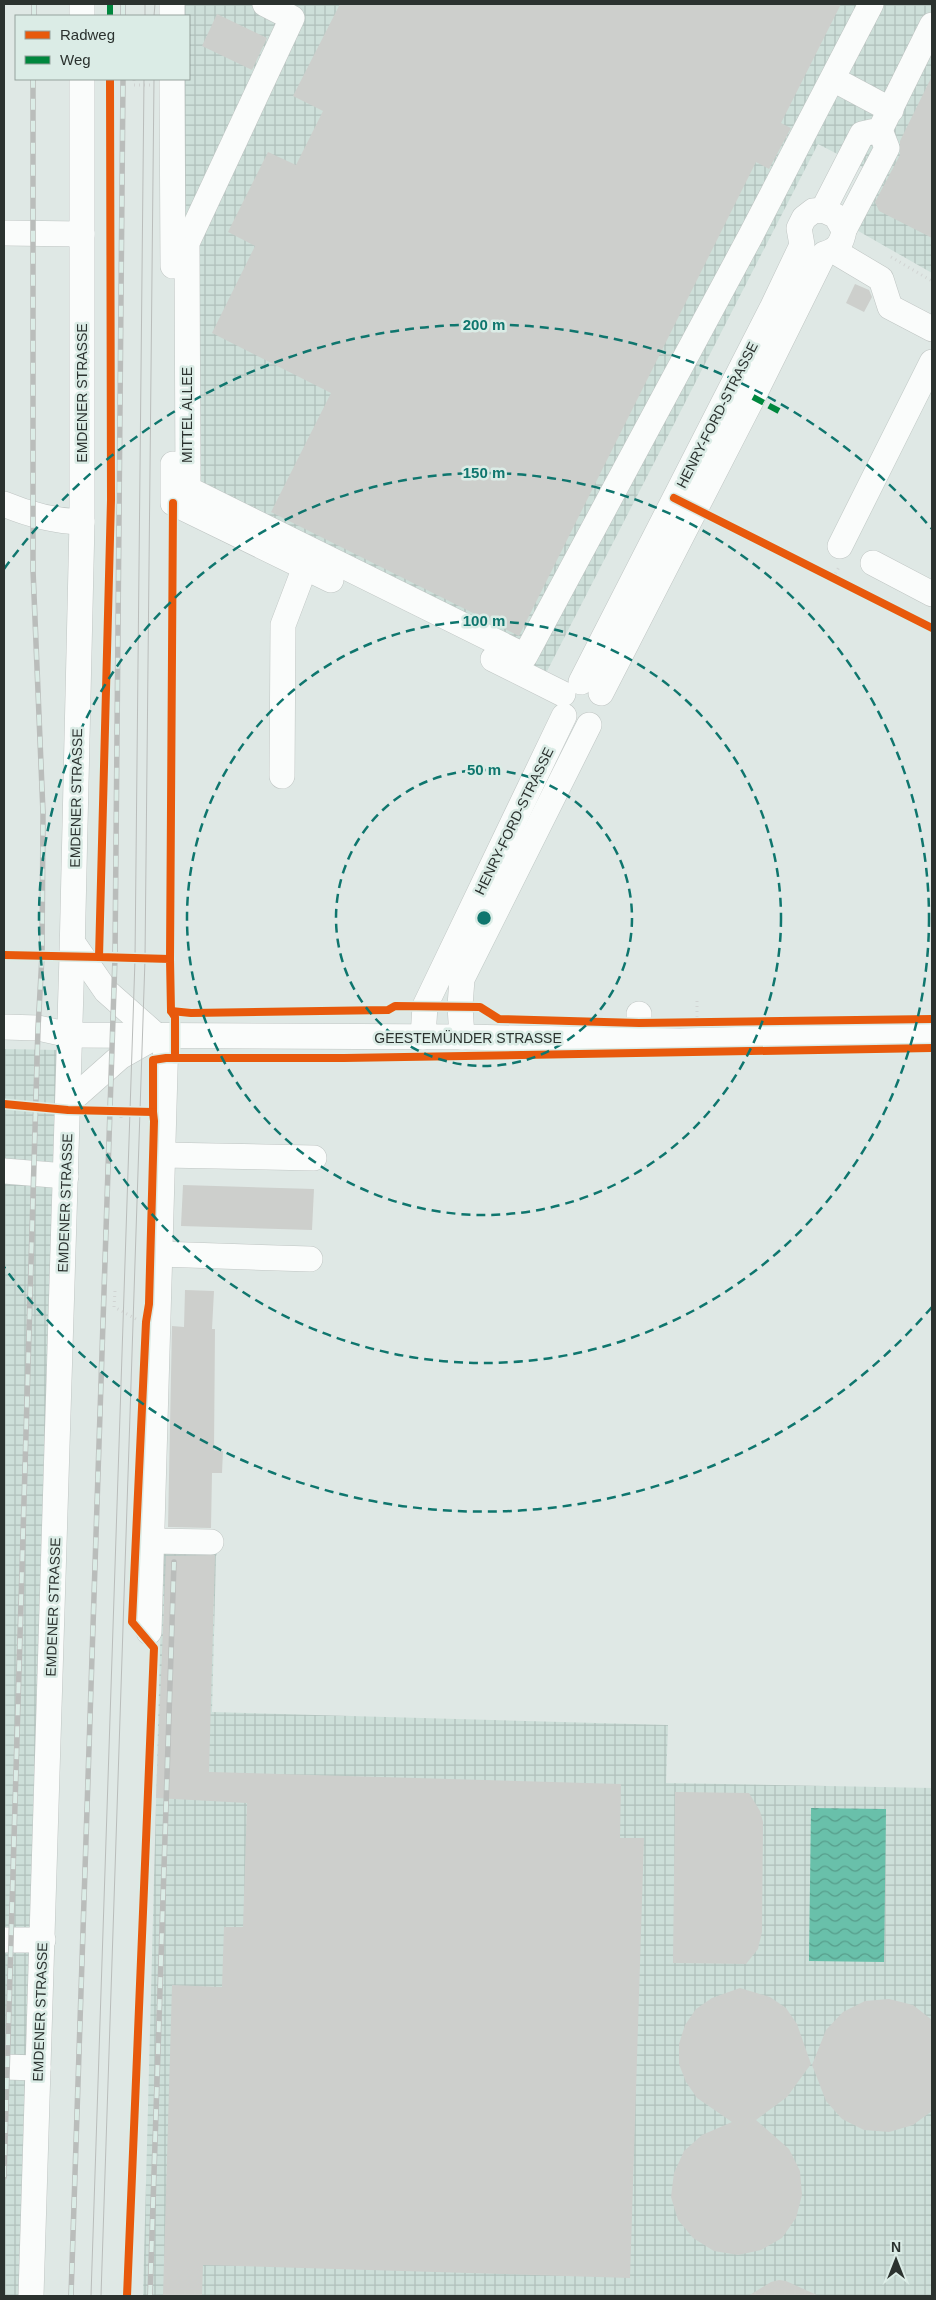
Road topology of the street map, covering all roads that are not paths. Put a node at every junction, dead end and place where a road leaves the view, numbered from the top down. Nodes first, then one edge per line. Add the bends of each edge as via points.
1 (265, 4) edge
2 (871, 4) edge
3 (932, 24) edge
4 (833, 79) junction
5 (82, 80) edge
6 (172, 80) edge
7 (885, 120) junction
8 (823, 210) junction
9 (4, 233) edge
10 (82, 234) junction
11 (826, 245) junction
12 (932, 329) edge
13 (932, 362) edge
14 (4, 504) edge
15 (82, 522) junction
16 (840, 546) dead end
17 (872, 563) dead end
18 (305, 567) junction
19 (932, 594) edge
20 (577, 696) junction
21 (589, 725) junction
22 (282, 776) dead end
23 (73, 943) junction
24 (639, 1014) dead end
25 (4, 1027) edge
26 (932, 1034) edge
27 (70, 1035) junction
28 (161, 1036) junction
29 (422, 1037) junction
30 (462, 1037) junction
31 (639, 1041) junction
32 (68, 1103) junction
33 (162, 1155) junction
34 (314, 1158) dead end
35 (4, 1171) edge
36 (66, 1176) junction
37 (159, 1254) junction
38 (310, 1259) dead end
39 (151, 1541) junction
40 (211, 1542) dead end
41 (149, 1632) dead end
42 (4, 1940) edge
43 (43, 1940) junction
44 (4, 2067) edge
45 (38, 2068) junction
46 (31, 2296) edge

1 - 4 street, MITTEL ALLEE via 292,18 187,243 188,489 525,656
2 - 4 street
3 - 7 street
4 - 7 street
5 - 10 street, EMDENER STRASSE
6 - 18 street via 173,503
7 - 8 street via 862,134
7 - 11 street, HENRY-FORD-STRASSE via 887,148
8 - 11 street via 836,216
8 - 11 street, HENRY-FORD-STRASSE via 813,211 799,228
9 - 10 street
10 - 15 street, EMDENER STRASSE
11 - 12 street via 881,279 890,307
11 - 20 street, HENRY-FORD-STRASSE via 754,397
13 - 16 street
14 - 15 street via 33,516
15 - 23 street, EMDENER STRASSE
17 - 19 street
18 - 20 street
18 - 22 street via 283,625
20 - 21 street via 575,724
20 - 21 street, HENRY-FORD-STRASSE via 604,698 603,712
20 - 29 street, HENRY-FORD-STRASSE via 425,1006
21 - 30 street, HENRY-FORD-STRASSE via 462,979
23 - 27 street, EMDENER STRASSE
23 - 28 street via 106,990
24 - 31 street
25 - 27 street, GEESTEMÜNDER STRASSE via 38,1028
26 - 31 street, GEESTEMÜNDER STRASSE
27 - 28 street, GEESTEMÜNDER STRASSE
27 - 32 street, EMDENER STRASSE
28 - 29 street, GEESTEMÜNDER STRASSE
28 - 32 street via 120,1058
28 - 33 street
29 - 30 street, GEESTEMÜNDER STRASSE
30 - 31 street, GEESTEMÜNDER STRASSE
32 - 36 street, EMDENER STRASSE
33 - 34 street
33 - 37 street
35 - 36 street
36 - 43 street, EMDENER STRASSE
37 - 38 street
37 - 39 street
39 - 40 street
39 - 41 street
42 - 43 street
43 - 45 street, EMDENER STRASSE
44 - 45 street
45 - 46 street, EMDENER STRASSE

